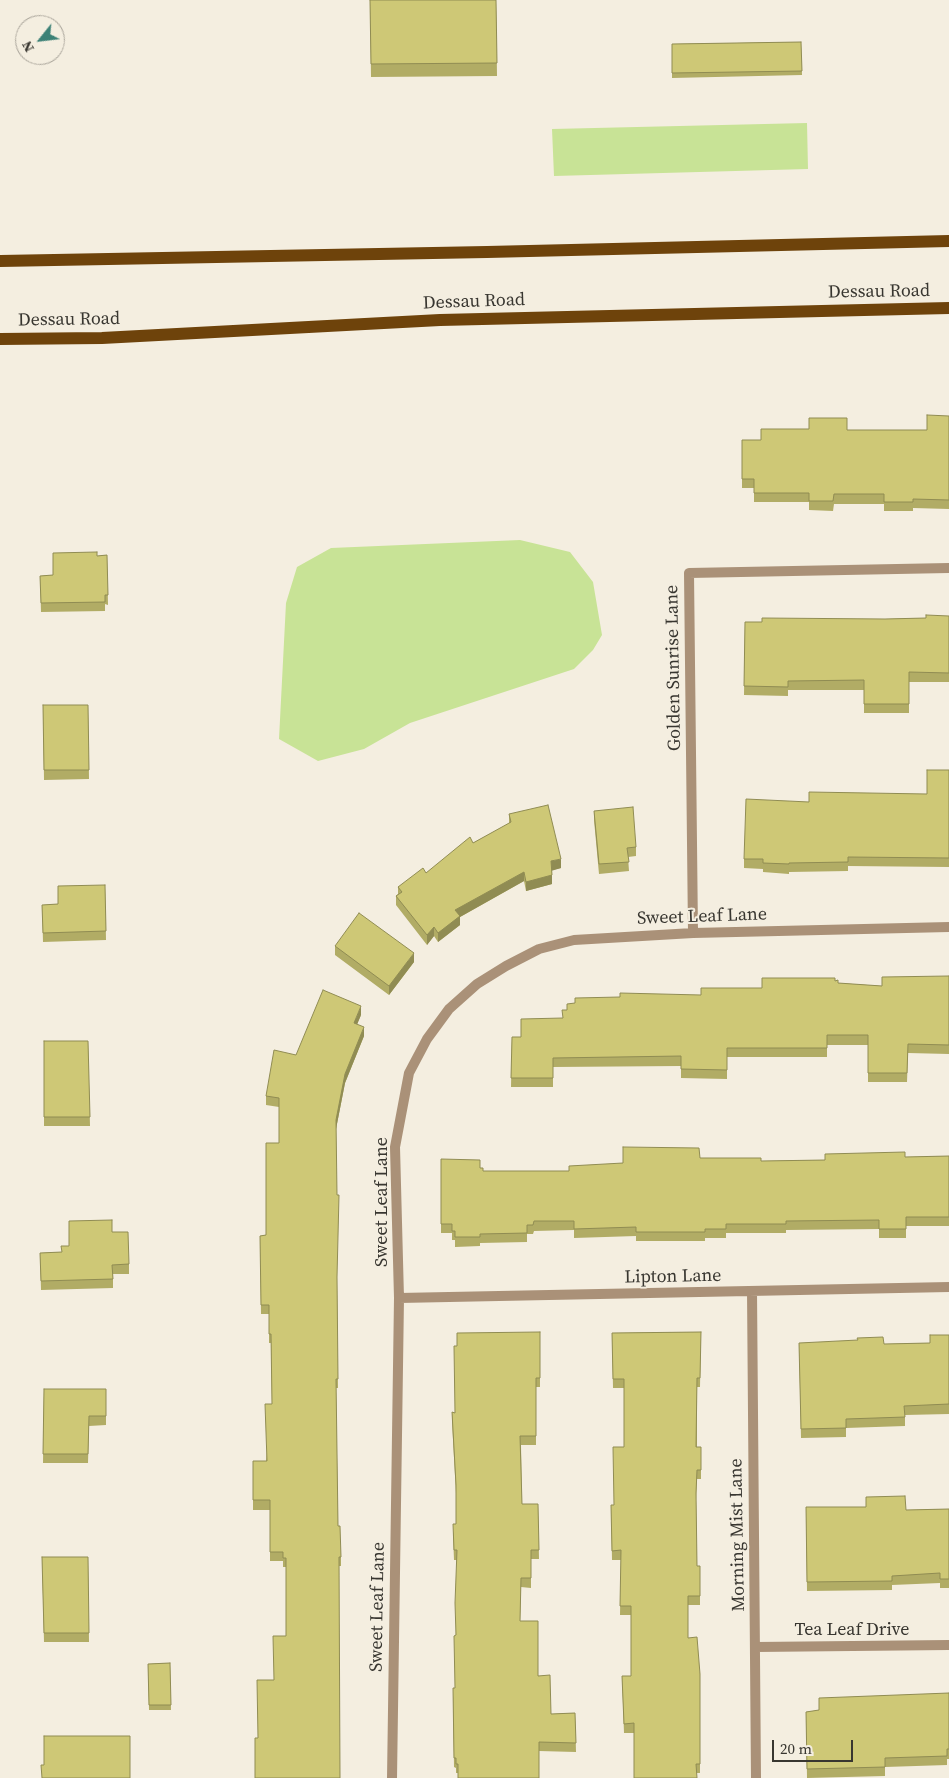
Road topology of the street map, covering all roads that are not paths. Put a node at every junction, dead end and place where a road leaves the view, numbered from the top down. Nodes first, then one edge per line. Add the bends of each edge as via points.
1 (949, 241) edge
2 (0, 261) edge
3 (949, 308) edge
4 (0, 340) edge
5 (949, 568) edge
6 (949, 928) edge
7 (694, 933) junction
8 (949, 1288) edge
9 (752, 1291) junction
10 (399, 1298) junction
11 (949, 1645) edge
12 (756, 1647) junction
13 (392, 1778) edge
14 (756, 1778) edge

1 - 2 main road
3 - 4 main road, Dessau Road via 440,320 102,338
5 - 7 street, Golden Sunrise Lane via 688,572
6 - 7 street, Sweet Leaf Lane
7 - 10 street, Sweet Leaf Lane via 574,940 539,949 477,984 449,1009 409,1072 395,1146
8 - 9 street, Lipton Lane
9 - 10 street, Lipton Lane
9 - 12 street, Morning Mist Lane
10 - 13 street, Sweet Leaf Lane
11 - 12 street, Tea Leaf Drive
12 - 14 street, Morning Mist Lane

